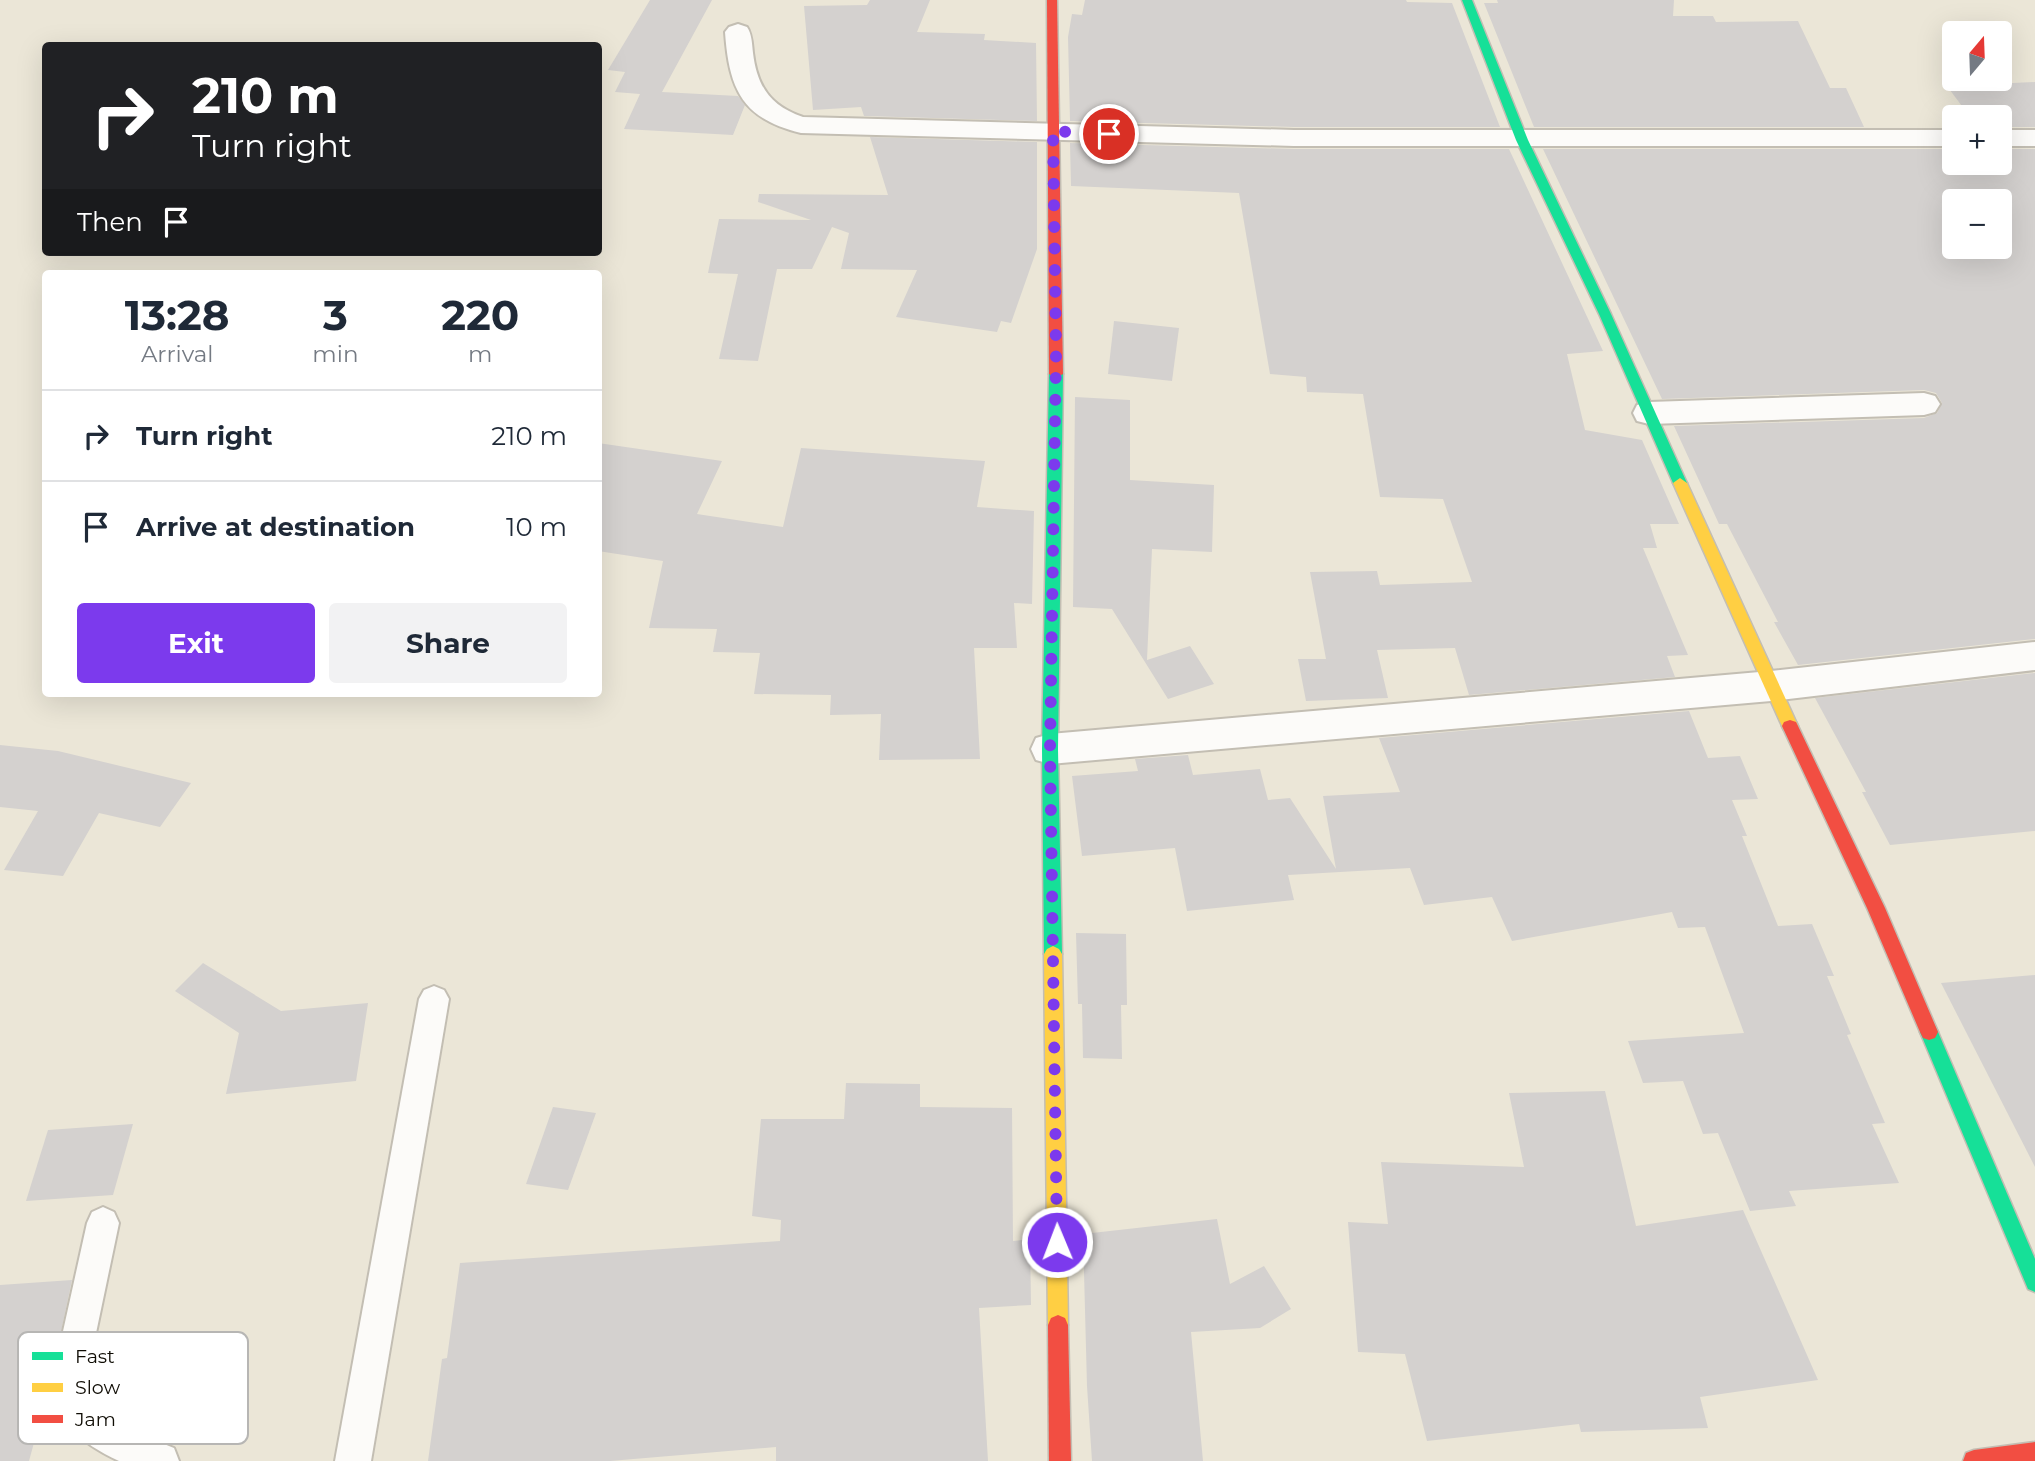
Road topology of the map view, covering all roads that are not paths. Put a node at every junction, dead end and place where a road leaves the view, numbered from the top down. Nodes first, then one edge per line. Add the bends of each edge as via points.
1 (1052, 0) edge
2 (1466, 0) edge
3 (738, 32) dead end
4 (1053, 131) junction
5 (1942, 138) edge
6 (2012, 138) edge
7 (2035, 138) edge
8 (1522, 140) junction
9 (1924, 404) dead end
10 (1649, 413) junction
11 (2035, 656) edge
12 (1771, 685) junction
13 (1050, 749) junction
14 (434, 999) dead end
15 (103, 1223) dead end
16 (2035, 1282) edge
17 (80, 1332) edge
18 (121, 1444) edge
19 (2035, 1453) edge
20 (161, 1461) edge
21 (353, 1461) edge
22 (1060, 1461) edge
23 (1974, 1461) edge

1 - 4 street
2 - 8 street
3 - 4 street via 740,60 751,95 761,107 786,121
4 - 8 street
4 - 13 street via 1056,354
5 - 8 street
6 - 7 street
8 - 10 street
9 - 10 street
10 - 12 street
11 - 12 street
12 - 13 street
12 - 16 street via 1876,908
13 - 22 street
14 - 21 lane
15 - 17 lane
18 - 20 lane
19 - 23 street

